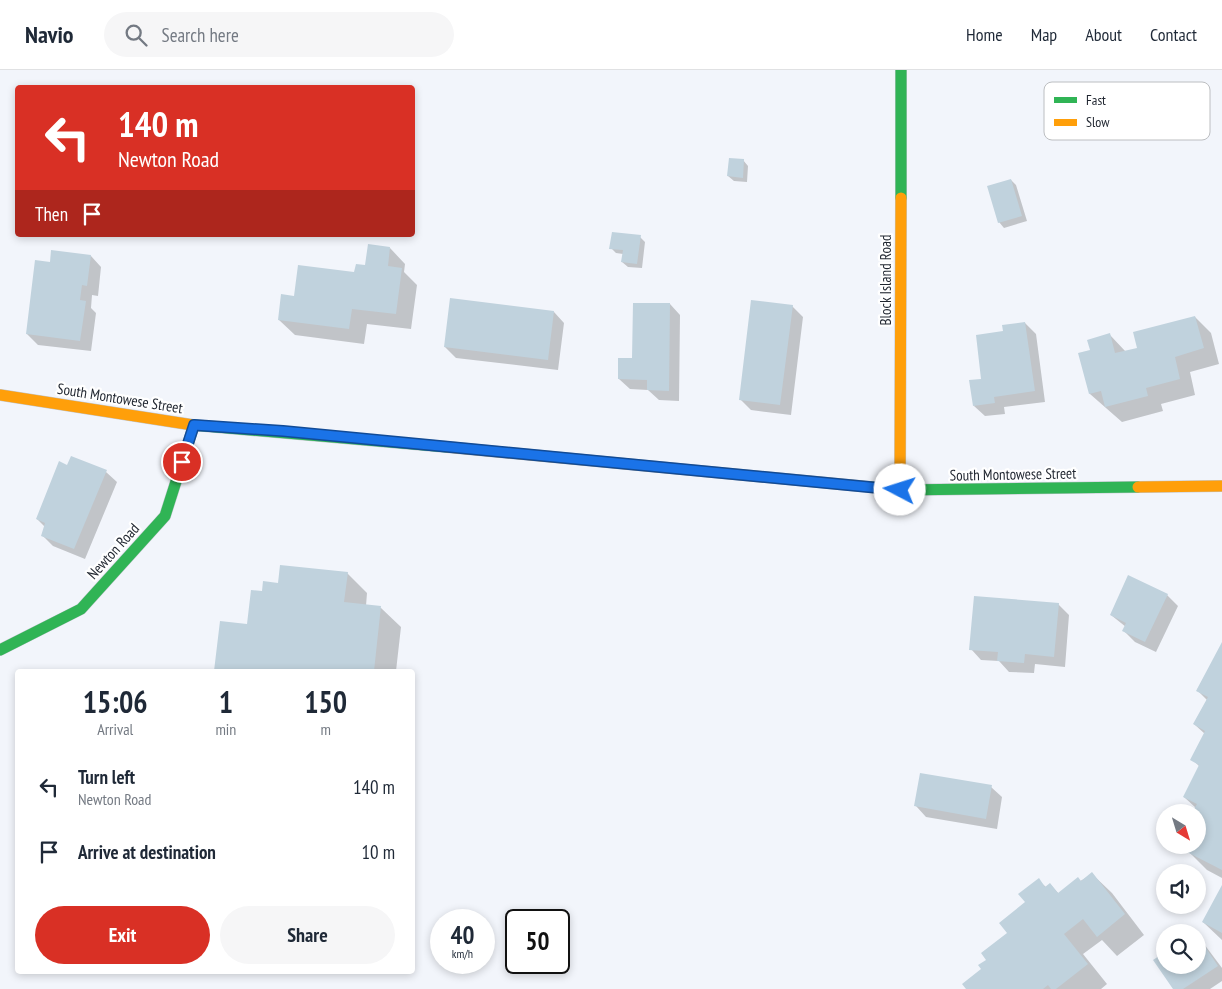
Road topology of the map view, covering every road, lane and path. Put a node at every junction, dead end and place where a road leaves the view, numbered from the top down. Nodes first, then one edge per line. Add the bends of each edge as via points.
1 (900, 70) edge
2 (0, 395) edge
3 (194, 425) junction
4 (1222, 486) edge
5 (900, 490) junction
6 (0, 650) edge

1 - 5 main road, Block Island Road
2 - 3 main road, South Montowese Street
3 - 5 main road, South Montowese Street
3 - 6 main road, Newton Road via 165,516 81,609
4 - 5 main road, South Montowese Street

